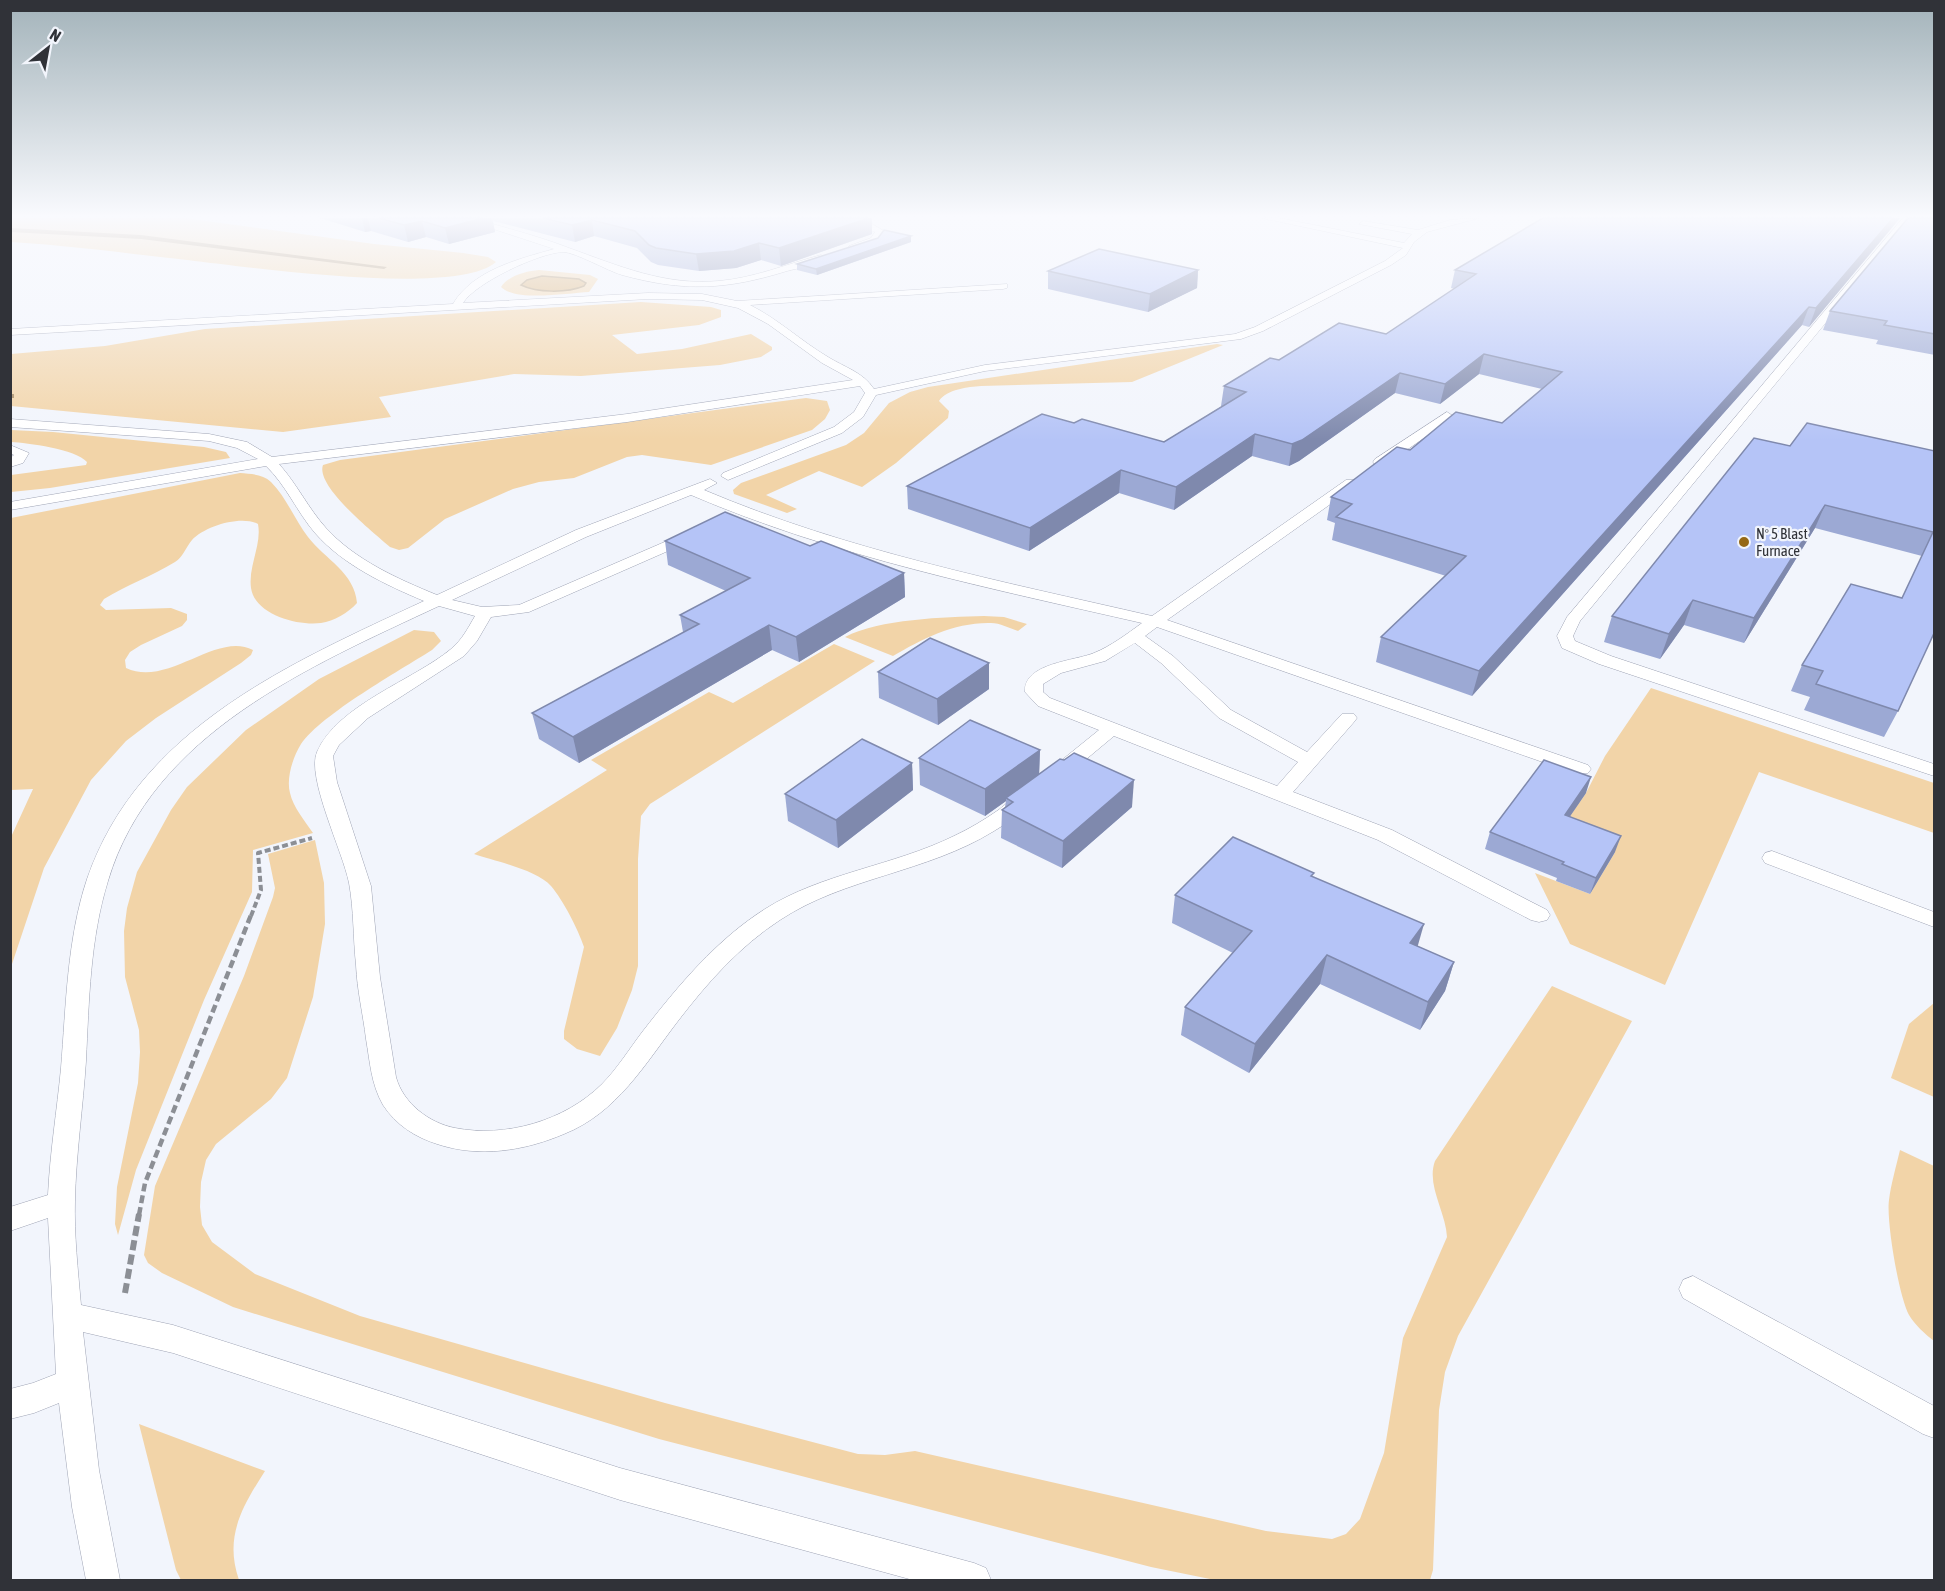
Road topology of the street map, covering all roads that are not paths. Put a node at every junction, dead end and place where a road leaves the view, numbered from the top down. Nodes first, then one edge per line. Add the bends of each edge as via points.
1 (466, 292) edge
2 (910, 292) edge
3 (1331, 292) edge
4 (1846, 292) edge
5 (734, 304) junction
6 (456, 307) junction
7 (10, 332) edge
8 (867, 387) junction
9 (1447, 416) edge
10 (10, 423) edge
11 (10, 449) edge
12 (270, 461) junction
13 (10, 463) edge
14 (710, 483) junction
15 (10, 506) edge
16 (742, 513) junction
17 (726, 520) edge
18 (699, 532) edge
19 (439, 600) junction
20 (486, 612) junction
21 (1155, 621) junction
22 (1133, 636) junction
23 (1348, 718) dead end
24 (1112, 728) junction
25 (1310, 761) junction
26 (1581, 769) dead end
27 (1935, 770) edge
28 (1281, 793) junction
29 (1772, 858) dead end
30 (1539, 915) dead end
31 (1935, 920) edge
32 (61, 1202) junction
33 (10, 1219) edge
34 (1692, 1289) dead end
35 (67, 1319) junction
36 (72, 1382) junction
37 (10, 1404) edge
38 (1935, 1423) edge
39 (103, 1581) edge
40 (974, 1581) edge

1 - 6 lane
2 - 5 lane
3 - 8 lane via 1237,337 985,368
4 - 27 lane via 1573,620 1565,636 1568,645 1605,660
5 - 6 lane via 656,296
5 - 8 lane via 752,310
6 - 7 lane
8 - 12 lane
8 - 14 lane via 863,410 850,423
9 - 21 lane
10 - 12 lane via 204,438 253,450
11 - 13 lane via 22,453
12 - 15 lane
12 - 19 lane via 321,531 339,548 374,572
14 - 16 lane
14 - 19 lane via 590,530
16 - 17 lane
16 - 21 lane via 800,534 907,563
18 - 20 lane via 543,603 513,611
19 - 20 lane
19 - 32 lane via 338,647 242,700 176,755 124,819 105,859 91,906 82,960
20 - 24 lane via 458,652 354,719 331,740 324,756 325,774 360,884 368,969 384,1077 391,1096 413,1120 442,1136 478,1143 529,1137 561,1126 595,1106 716,962 758,923 802,898 939,852 988,827
21 - 22 lane
21 - 26 lane
22 - 24 lane via 1098,657 1045,674 1033,690 1044,702
22 - 25 lane via 1152,646 1225,714
23 - 25 lane
24 - 28 lane
25 - 28 lane
28 - 30 lane via 1385,835
29 - 31 lane
32 - 33 lane
32 - 35 lane
34 - 38 lane
35 - 36 lane
35 - 40 lane via 82,1318 173,1339 620,1484
36 - 37 lane
36 - 39 lane via 89,1519

